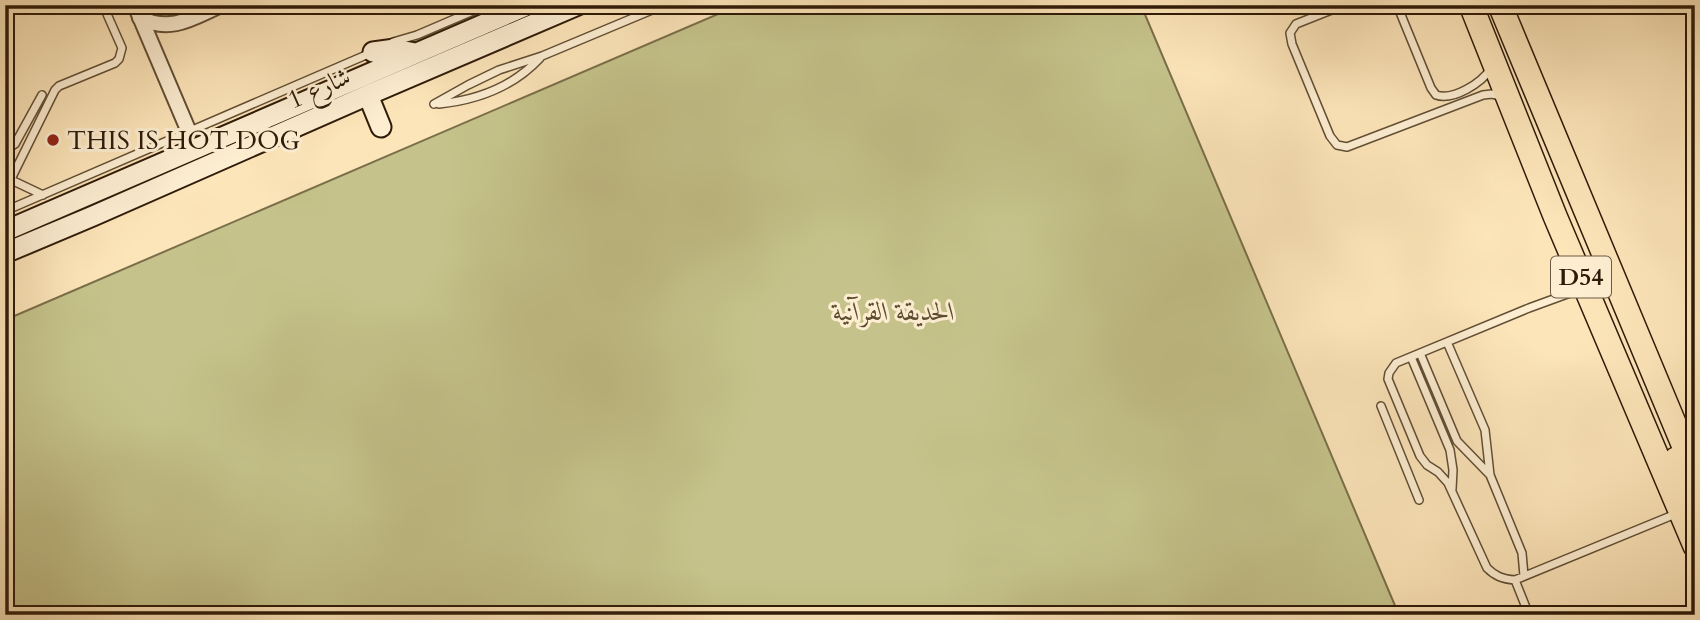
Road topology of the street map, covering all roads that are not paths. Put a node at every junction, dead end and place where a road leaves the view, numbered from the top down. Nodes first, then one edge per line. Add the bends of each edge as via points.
1 (103, 5) edge
2 (221, 5) edge
3 (487, 5) edge
4 (528, 5) edge
5 (578, 5) edge
6 (664, 5) edge
7 (1344, 5) edge
8 (1397, 5) edge
9 (1500, 5) edge
10 (138, 11) edge
11 (1475, 15) edge
12 (177, 24) junction
13 (373, 52) junction
14 (416, 53) junction
15 (157, 55) junction
16 (542, 57) junction
17 (1493, 61) junction
18 (42, 94) dead end
19 (368, 95) junction
20 (1509, 101) junction
21 (382, 127) dead end
22 (189, 132) junction
23 (15, 144) junction
24 (25, 150) junction
25 (5, 151) edge
26 (8, 178) edge
27 (43, 195) junction
28 (5, 211) edge
29 (5, 231) edge
30 (5, 253) edge
31 (1609, 271) junction
32 (1585, 288) junction
33 (1447, 342) junction
34 (1420, 353) junction
35 (1411, 357) junction
36 (1381, 406) dead end
37 (1420, 456) junction
38 (1404, 463) junction
39 (1695, 473) edge
40 (1490, 475) junction
41 (1452, 490) junction
42 (1419, 500) dead end
43 (1688, 508) edge
44 (1695, 546) edge
45 (1524, 576) junction
46 (1514, 580) junction
47 (1529, 615) edge

1 - 24 lane via 122,48 119,59 57,87
2 - 12 street
3 - 13 lane
4 - 14 street, شارع 1
5 - 19 street, شارع 1
6 - 16 lane
7 - 20 lane via 1296,24 1290,33 1336,145 1348,147 1483,95
8 - 17 lane via 1436,95 1445,97 1478,84
9 - 31 main road, D54
10 - 12 street via 158,24
10 - 15 street
11 - 17 main road, D54
11 - 31 main road via 1506,62 1591,266 1599,272
12 - 15 street
13 - 14 street via 395,49
13 - 22 lane
14 - 29 street, شارع 1
15 - 22 street
16 - 16 lane via 499,70 434,104 492,92
17 - 20 main road, D54
18 - 23 lane
19 - 21 street
19 - 30 street, شارع 1
20 - 32 main road, D54
22 - 27 lane
23 - 24 lane
23 - 25 lane
24 - 26 lane
26 - 27 lane
27 - 28 lane
31 - 39 main road, D54
32 - 33 lane
32 - 43 main road, D54
33 - 34 lane
33 - 40 lane via 1485,430
34 - 35 lane
34 - 40 lane via 1458,441
35 - 37 lane via 1396,363 1388,379
35 - 41 lane via 1450,450
36 - 38 lane
37 - 38 lane
37 - 41 lane
38 - 42 lane
40 - 45 lane via 1519,542
41 - 46 lane via 1487,568 1494,575
43 - 44 main road, D54
43 - 45 lane
45 - 46 lane
46 - 47 lane

